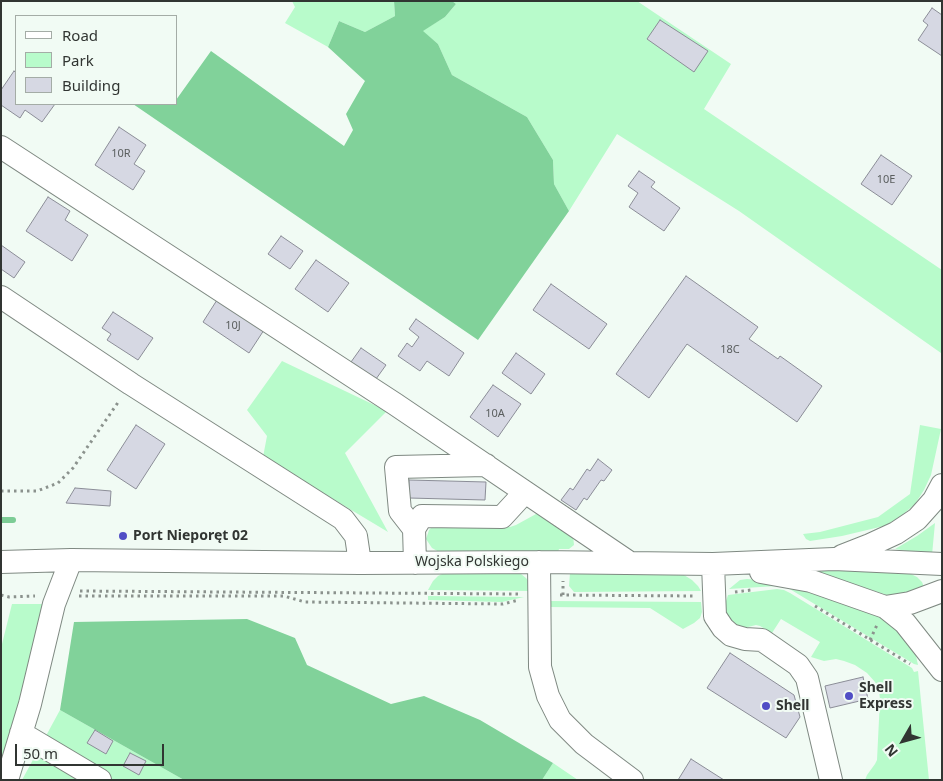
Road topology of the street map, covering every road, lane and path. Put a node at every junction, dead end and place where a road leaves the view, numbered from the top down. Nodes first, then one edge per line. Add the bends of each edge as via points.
1 (1, 147) edge
2 (1, 297) edge
3 (131, 384) junction
4 (486, 465) junction
5 (942, 485) edge
6 (1, 491) edge
7 (525, 492) junction
8 (414, 529) junction
9 (834, 559) junction
10 (71, 560) junction
11 (1, 562) edge
12 (539, 562) junction
13 (360, 563) junction
14 (415, 563) junction
15 (630, 563) junction
16 (713, 564) junction
17 (942, 564) edge
18 (756, 590) dead end
19 (942, 591) edge
20 (59, 592) junction
21 (714, 594) junction
22 (1, 595) edge
23 (539, 596) junction
24 (814, 606) dead end
25 (885, 607) junction
26 (910, 664) dead end
27 (942, 670) edge
28 (21, 733) junction
29 (7, 780) edge
30 (100, 780) edge
31 (632, 780) edge
32 (831, 780) edge

1 - 4 street
2 - 3 street
3 - 6 path via 73,468 58,483 37,491
3 - 13 street via 343,519 356,536
4 - 7 street
4 - 8 street via 396,467 400,511
5 - 9 street via 917,519 896,533
7 - 8 street via 502,517 422,516
7 - 15 street
8 - 14 street
9 - 16 street, Wojska Polskiego
9 - 17 street, Wojska Polskiego
10 - 11 street, Wojska Polskiego
10 - 13 street, Wojska Polskiego
10 - 20 street
12 - 14 street, Wojska Polskiego
12 - 15 street, Wojska Polskiego
12 - 23 street
13 - 14 street, Wojska Polskiego
15 - 16 street, Wojska Polskiego
16 - 21 street
16 - 25 street via 811,581
18 - 21 path
19 - 25 street via 910,603
20 - 22 path via 9,598
20 - 23 path
20 - 23 path via 284,596 305,602 503,604
20 - 28 street
21 - 23 path
21 - 32 street via 716,616 723,628 731,635 762,640 798,665 807,678
23 - 31 street via 540,666 548,696 560,720 584,744
24 - 26 path
25 - 27 street via 905,623
28 - 29 street
28 - 30 street

